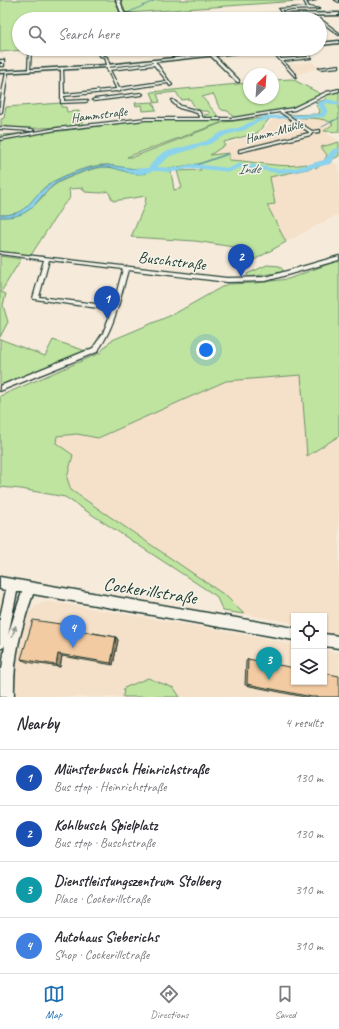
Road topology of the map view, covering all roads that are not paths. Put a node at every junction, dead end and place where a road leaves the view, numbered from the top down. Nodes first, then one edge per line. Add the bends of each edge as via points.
1 (118, 0) edge
2 (315, 0) edge
3 (336, 0) edge
4 (339, 1) edge
5 (308, 8) junction
6 (318, 9) dead end
7 (122, 12) edge
8 (281, 12) edge
9 (327, 14) edge
10 (339, 14) edge
11 (327, 26) edge
12 (339, 34) edge
13 (339, 42) edge
14 (327, 43) edge
15 (30, 56) edge
16 (104, 56) edge
17 (204, 56) edge
18 (212, 56) edge
19 (277, 56) edge
20 (310, 58) dead end
21 (281, 60) junction
22 (0, 61) edge
23 (153, 63) junction
24 (0, 65) edge
25 (339, 66) edge
26 (108, 67) junction
27 (62, 68) junction
28 (320, 68) dead end
29 (29, 70) junction
30 (0, 72) edge
31 (7, 72) junction
32 (295, 76) dead end
33 (238, 82) dead end
34 (117, 89) junction
35 (339, 90) edge
36 (141, 94) dead end
37 (62, 95) junction
38 (122, 96) junction
39 (94, 100) dead end
40 (86, 101) dead end
41 (173, 101) dead end
42 (0, 110) edge
43 (282, 113) junction
44 (202, 119) junction
45 (0, 128) edge
46 (57, 129) junction
47 (14, 130) junction
48 (319, 131) dead end
49 (311, 132) junction
50 (16, 135) junction
51 (0, 139) edge
52 (240, 151) dead end
53 (0, 254) edge
54 (339, 258) edge
55 (47, 259) junction
56 (126, 268) junction
57 (114, 308) junction
58 (0, 389) edge
59 (0, 583) edge
60 (12, 585) junction
61 (29, 588) junction
62 (291, 633) edge
63 (327, 640) edge
64 (339, 642) edge
65 (0, 643) edge
66 (0, 675) edge
67 (7, 697) edge

1 - 7 main road
2 - 5 street via 305,1
3 - 4 street
5 - 6 street
5 - 8 street via 280,9
9 - 10 main road
11 - 12 street
13 - 14 main road
15 - 29 street
16 - 26 street
17 - 23 main road
18 - 33 street
19 - 21 street
20 - 21 street
21 - 32 street
22 - 24 street via 3,61 3,65
23 - 26 main road
23 - 34 street via 169,84
25 - 28 street
26 - 27 main road
26 - 34 street
27 - 29 main road
27 - 37 street
29 - 31 main road
30 - 31 main road
31 - 42 street
34 - 37 street
34 - 38 street
35 - 43 street, Hammstraße
36 - 38 street
37 - 40 street via 62,102
38 - 39 street
41 - 44 street via 180,107 198,112
43 - 44 street, Hammstraße via 232,119
43 - 49 street, Hamm-Mühle
44 - 46 street, Hammstraße via 156,118
45 - 47 street
46 - 47 street
46 - 50 street, Hammstraße
47 - 50 street
48 - 49 street, Hamm-Mühle
49 - 52 street, Hamm-Mühle via 306,136
50 - 51 street, Hammstraße
53 - 55 street, Buschstraße
54 - 56 street, Buschstraße via 266,279 246,280
55 - 56 street, Buschstraße
55 - 57 street via 36,298
56 - 57 street
57 - 58 street via 103,339 95,350
59 - 60 main road, Cockerillstraße
60 - 61 main road, Cockerillstraße
60 - 65 main road
61 - 62 main road, Cockerillstraße
67 -> 61 main road via 6,672 11,643
63 - 64 main road
66 - 67 main road

